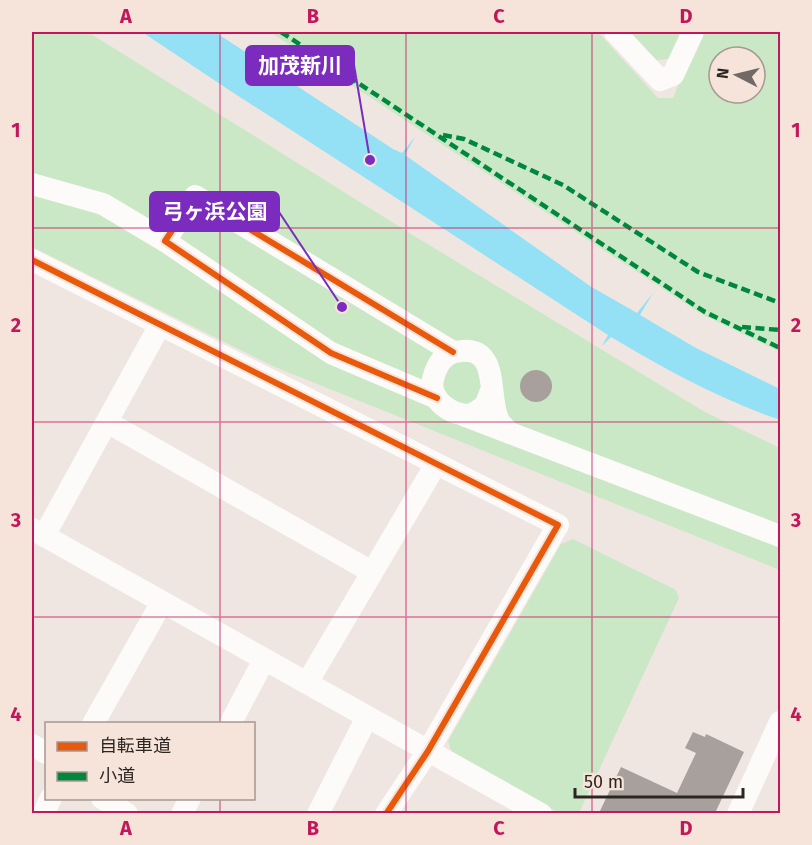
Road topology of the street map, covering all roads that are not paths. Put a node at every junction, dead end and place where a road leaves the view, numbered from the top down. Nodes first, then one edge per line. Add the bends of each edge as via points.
1 (615, 32) edge
2 (693, 32) edge
3 (32, 184) edge
4 (165, 241) junction
5 (34, 268) edge
6 (160, 325) junction
7 (453, 352) junction
8 (492, 388) junction
9 (436, 398) junction
10 (463, 416) junction
11 (107, 422) junction
12 (510, 433) junction
13 (436, 464) junction
14 (38, 533) edge
15 (780, 536) edge
16 (372, 572) junction
17 (162, 602) junction
18 (264, 660) junction
19 (307, 683) junction
20 (367, 717) junction
21 (94, 722) edge
22 (231, 722) edge
23 (780, 722) edge
24 (428, 751) junction
25 (105, 800) edge
26 (127, 813) edge
27 (318, 813) edge
28 (386, 813) edge
29 (541, 813) edge
30 (738, 813) edge

1 - 2 street via 660,80 673,75
3 - 4 street via 103,204
4 - 7 street via 195,196
4 - 9 street via 331,353
5 - 6 street
6 - 11 street
6 - 13 street
7 - 8 street via 467,351 481,357 492,369
7 - 9 street via 440,362 432,382
8 - 10 street via 485,406
8 - 12 street via 498,419
9 - 10 street via 450,412
10 - 12 street
11 - 14 street
11 - 16 street
12 - 15 street
13 - 16 street
13 - 24 street via 558,525
14 - 17 street
16 - 19 street
17 - 18 street
17 - 21 street
18 - 19 street
18 - 22 street
19 - 20 street
20 - 24 street
20 - 27 street
23 - 30 street
24 - 28 street
24 - 29 street
25 - 26 street

